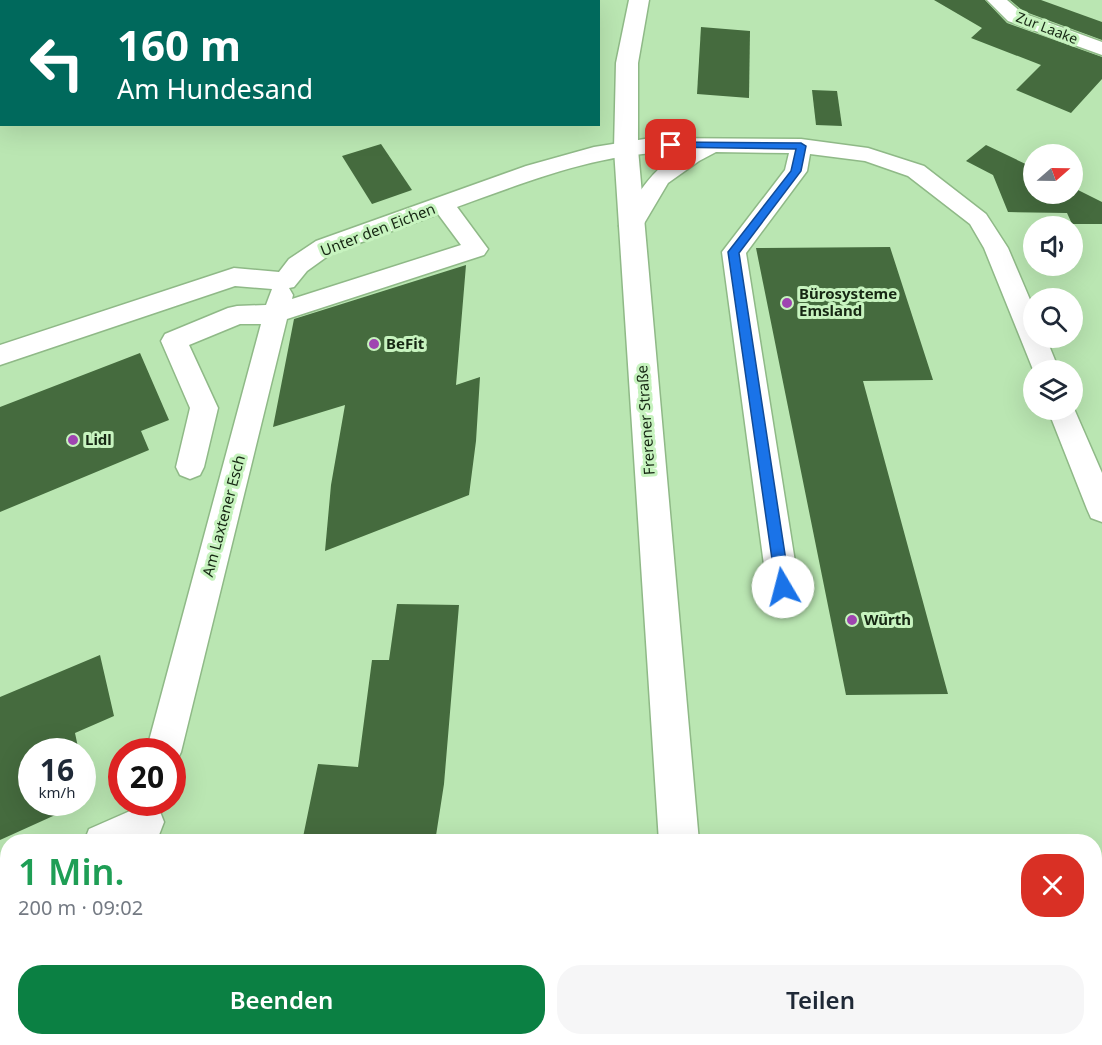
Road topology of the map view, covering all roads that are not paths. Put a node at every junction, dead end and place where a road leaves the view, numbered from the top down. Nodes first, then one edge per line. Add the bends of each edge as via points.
1 (639, 0) edge
2 (996, 0) edge
3 (1102, 49) edge
4 (713, 145) junction
5 (801, 146) junction
6 (626, 149) junction
7 (443, 204) junction
8 (631, 226) junction
9 (285, 280) junction
10 (275, 314) junction
11 (0, 355) edge
12 (1042, 360) edge
13 (1066, 420) edge
14 (190, 467) dead end
15 (1100, 500) edge
16 (783, 587) dead end
17 (168, 738) edge
18 (143, 822) edge
19 (118, 834) edge
20 (678, 834) edge

1 - 6 main road, Frerener Straße via 627,63
2 - 3 street, Zur Laake via 1015,17
4 - 5 street, Unter den Eichen
4 - 6 street, Unter den Eichen
4 - 8 street via 685,158 657,179
5 - 12 street, Unter den Eichen via 868,155 916,171 978,219 996,248
5 - 16 street via 796,171 734,252
6 - 7 street, Unter den Eichen via 534,171
6 - 8 main road, Frerener Straße
7 - 9 street, Unter den Eichen via 324,248 298,265
7 - 10 street via 476,249
8 - 20 main road, Frerener Straße
9 - 10 street, Am Laxtener Esch
9 - 11 street via 234,277
10 - 14 street via 237,315 174,341 204,408
10 - 17 street, Am Laxtener Esch
13 - 15 street
18 - 19 street

